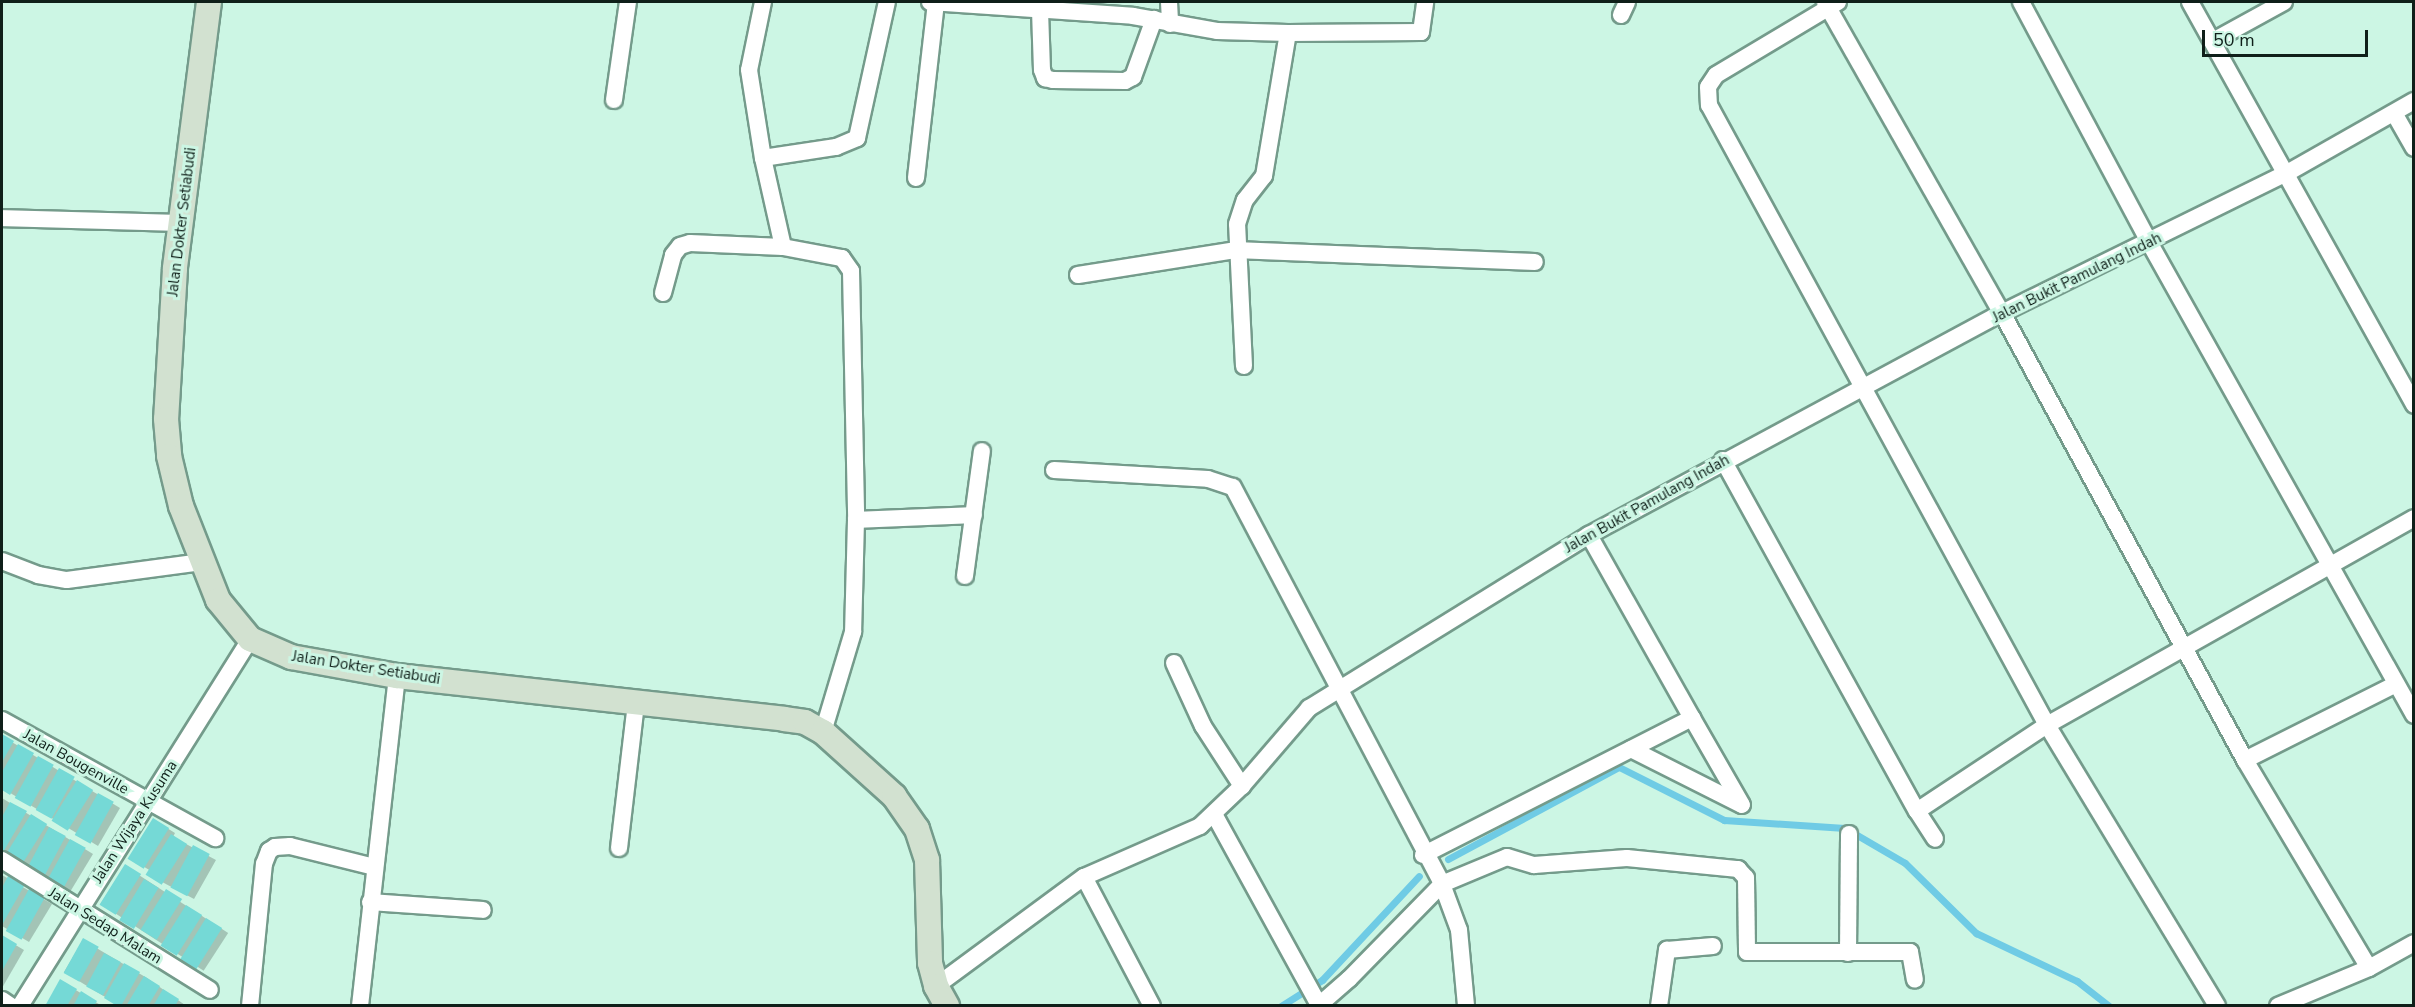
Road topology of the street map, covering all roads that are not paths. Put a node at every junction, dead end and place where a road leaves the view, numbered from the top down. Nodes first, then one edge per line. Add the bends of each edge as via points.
1 (209, 2) edge
2 (628, 2) edge
3 (763, 2) edge
4 (887, 2) edge
5 (934, 2) edge
6 (1169, 2) edge
7 (1425, 2) edge
8 (2021, 2) edge
9 (2190, 2) edge
10 (2284, 2) edge
11 (1830, 3) edge
12 (1040, 10) junction
13 (1162, 21) junction
14 (1288, 33) junction
15 (2213, 42) junction
16 (614, 100) dead end
17 (2414, 101) edge
18 (2394, 113) junction
19 (2414, 148) edge
20 (763, 158) junction
21 (2287, 173) junction
22 (916, 178) dead end
23 (2, 218) edge
24 (183, 223) junction
25 (2149, 242) junction
26 (783, 247) junction
27 (1235, 250) junction
28 (1535, 262) dead end
29 (1078, 275) dead end
30 (663, 293) dead end
31 (2002, 313) junction
32 (1244, 366) dead end
33 (1866, 390) junction
34 (2414, 405) edge
35 (981, 451) dead end
36 (1724, 460) junction
37 (1054, 470) dead end
38 (974, 515) junction
39 (2414, 518) edge
40 (856, 520) junction
41 (1589, 535) junction
42 (2, 561) edge
43 (202, 562) junction
44 (2328, 566) junction
45 (965, 576) dead end
46 (250, 639) junction
47 (2185, 648) junction
48 (1174, 663) dead end
49 (397, 676) junction
50 (2396, 684) junction
51 (1338, 687) junction
52 (636, 703) junction
53 (2414, 715) edge
54 (1692, 718) junction
55 (2, 720) edge
56 (2047, 725) junction
57 (823, 732) junction
58 (1631, 749) junction
59 (2245, 760) junction
60 (1242, 786) junction
61 (148, 802) junction
62 (1917, 811) junction
63 (1214, 814) junction
64 (1849, 834) dead end
65 (215, 838) dead end
66 (1935, 839) dead end
67 (619, 848) dead end
68 (1424, 855) junction
69 (2, 860) edge
70 (374, 867) junction
71 (1084, 877) junction
72 (1442, 884) junction
73 (370, 902) junction
74 (79, 910) junction
75 (483, 910) dead end
76 (2414, 944) edge
77 (1713, 946) dead end
78 (1848, 952) junction
79 (2369, 968) junction
80 (1915, 980) dead end
81 (210, 990) dead end
82 (942, 996) edge
83 (2, 1000) edge
84 (1317, 1002) edge
85 (10, 1005) edge
86 (20, 1005) edge
87 (250, 1005) edge
88 (360, 1005) edge
89 (1152, 1005) edge
90 (1466, 1005) edge
91 (1659, 1005) edge
92 (2217, 1005) edge
93 (2278, 1005) edge

1 - 24 main road, Jalan Dokter Setiabudi
2 - 16 street
3 - 20 street via 749,70
4 - 20 street via 857,138 836,147
5 - 12 street
5 - 22 street
6 - 13 street
7 - 14 street via 1421,32
8 - 25 street
9 - 15 street
10 - 15 street
11 - 31 street
11 - 33 street via 1716,75 1708,87 1709,105
12 - 13 street
12 - 13 street via 1042,70 1044,78 1053,80 1125,81 1133,77
13 - 14 street via 1217,31
14 - 27 street via 1264,176 1241,208
15 - 21 street
17 - 18 street, Jalan Bukit Pamulang Indah
18 - 19 street
18 - 21 street, Jalan Bukit Pamulang Indah
20 - 26 street
21 - 25 street, Jalan Bukit Pamulang Indah
21 - 34 street
23 - 24 street
24 - 43 main road, Jalan Dokter Setiabudi via 171,314 166,420 178,496
25 - 31 street, Jalan Bukit Pamulang Indah
25 - 44 street
26 - 30 street via 690,243 680,246 673,255
26 - 40 street via 842,258 851,271
27 - 28 street
27 - 29 street
27 - 32 street
31 - 33 street, Jalan Bukit Pamulang Indah
31 - 47 street
33 - 36 street, Jalan Bukit Pamulang Indah
33 - 56 street
35 - 38 street
36 - 41 street, Jalan Bukit Pamulang Indah
36 - 62 street
37 - 51 street via 1208,479 1233,487
38 - 40 street
38 - 45 street
39 - 44 street
40 - 57 street via 851,647
41 - 51 street, Jalan Bukit Pamulang Indah
41 - 54 street
42 - 43 street via 38,575 67,580
43 - 46 main road, Jalan Dokter Setiabudi via 219,600
44 - 47 street
44 - 50 street
46 - 49 main road, Jalan Dokter Setiabudi via 291,657
46 - 61 street, Jalan Wijaya Kusuma
47 - 56 street
47 - 59 street
48 - 60 street via 1203,726
49 - 52 main road, Jalan Dokter Setiabudi
49 - 70 street
50 - 53 street
50 - 59 street
51 - 60 street, Jalan Bukit Pamulang Indah via 1309,708
51 - 68 street
52 - 57 main road, Jalan Dokter Setiabudi via 804,722
52 - 67 street
54 - 58 street
54 - 58 street via 1742,805
55 - 61 street, Jalan Bougenville
56 - 62 street
56 - 92 street
57 - 82 main road, Jalan Dokter Setiabudi via 894,796 917,829 927,860 930,963
58 - 68 street
59 - 79 street
60 - 63 street, Jalan Bukit Pamulang Indah
61 - 65 street, Jalan Bougenville
61 - 74 street, Jalan Wijaya Kusuma
62 - 66 street
63 - 71 street, Jalan Bukit Pamulang Indah via 1200,826
63 - 84 street
64 - 78 street
68 - 72 street
69 - 74 street, Jalan Sedap Malam
70 - 73 street
70 - 87 street via 290,846 269,851 264,864
71 - 82 street, Jalan Bukit Pamulang Indah
71 - 89 street
72 - 78 street via 1507,857 1534,865 1627,858 1738,869 1746,878 1747,952
72 - 84 street
72 - 90 street via 1459,930
73 - 75 street
73 - 88 street
74 - 81 street, Jalan Sedap Malam
74 - 86 street, Jalan Wijaya Kusuma
76 - 79 street
77 - 91 street via 1667,950
78 - 80 street via 1910,952
79 - 93 street
83 - 85 street

